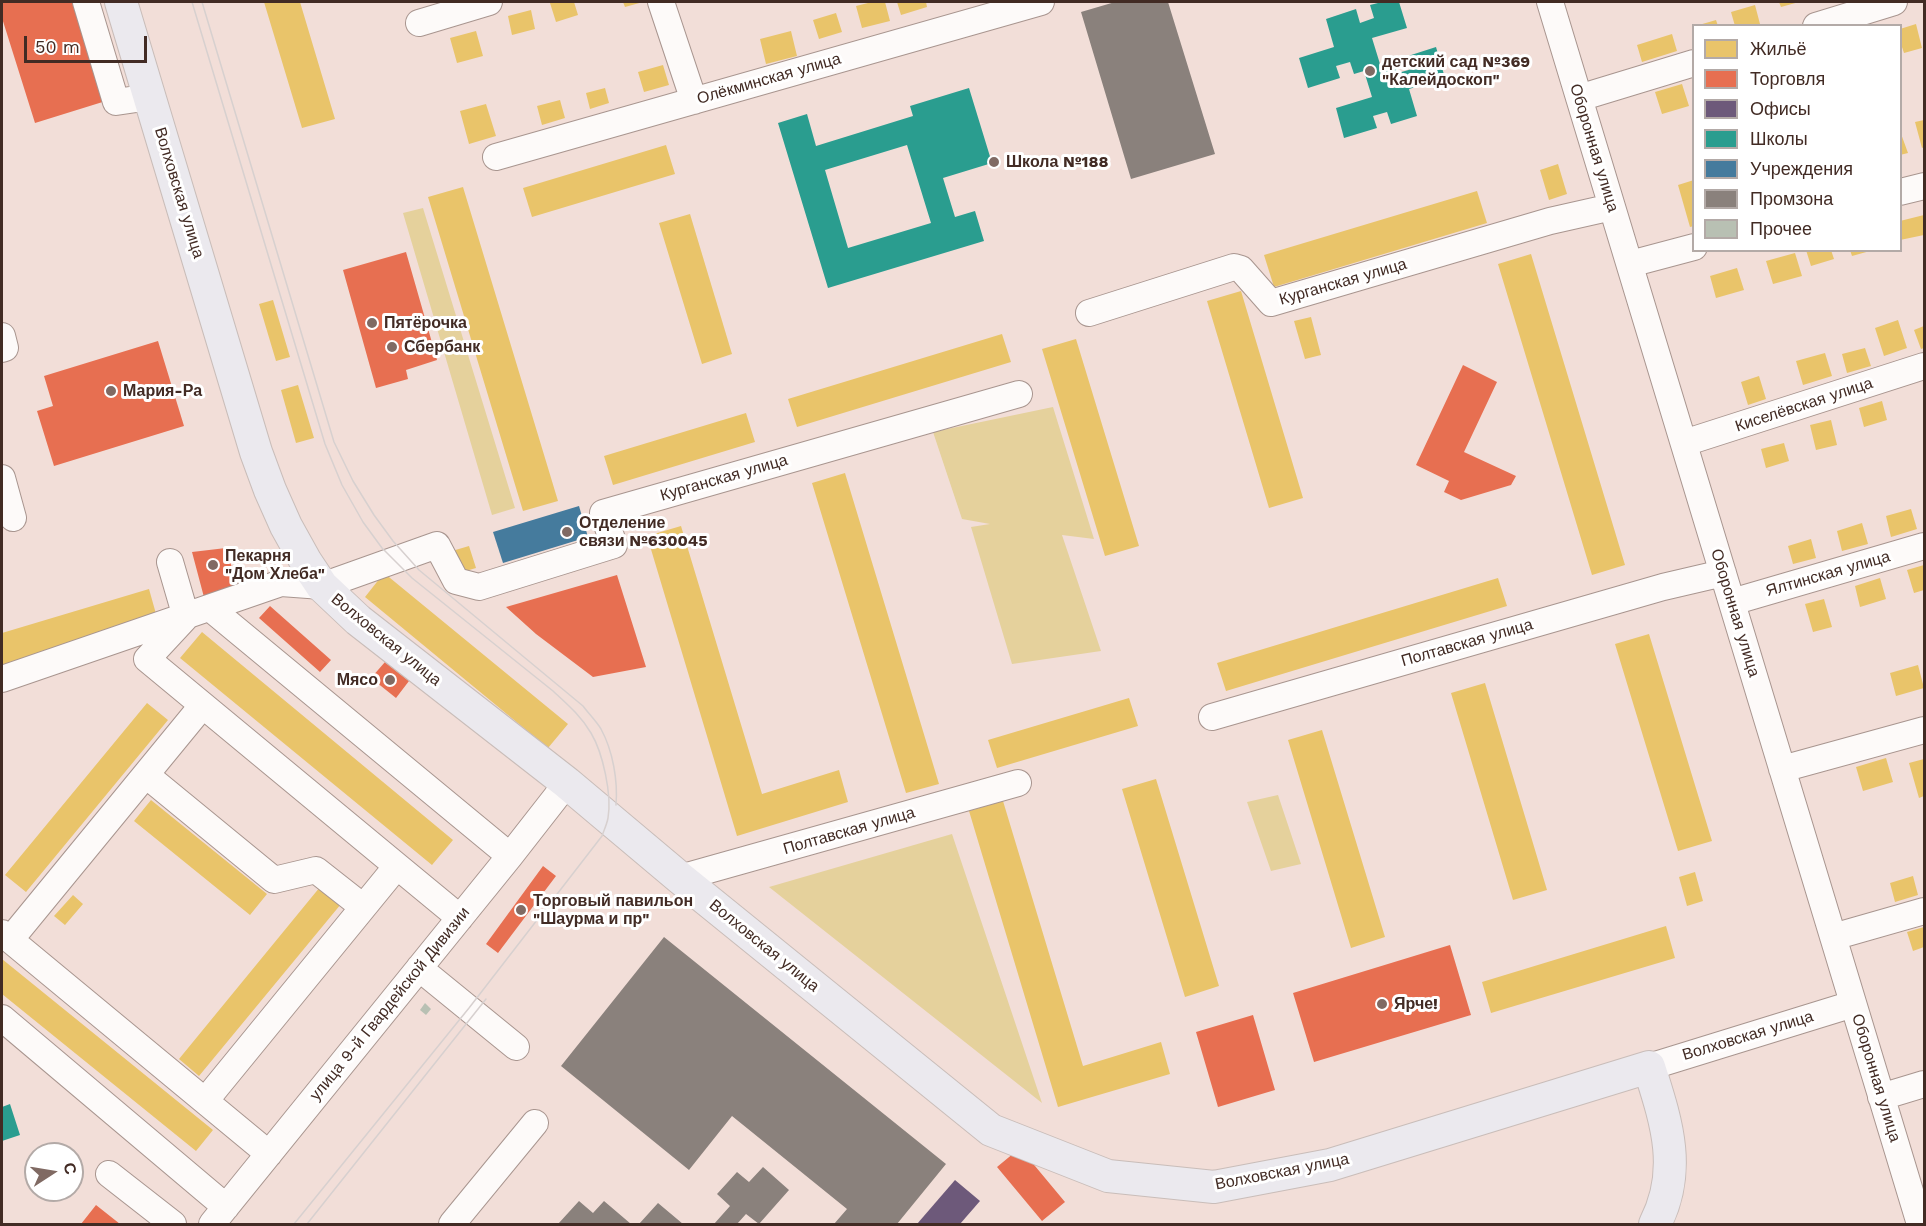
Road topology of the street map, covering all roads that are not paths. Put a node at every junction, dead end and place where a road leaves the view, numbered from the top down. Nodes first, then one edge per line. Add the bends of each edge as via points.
1 (86, 2) edge
2 (121, 2) edge
3 (489, 2) edge
4 (661, 2) edge
5 (1041, 2) edge
6 (1550, 2) edge
7 (1894, 2) edge
8 (419, 23) dead end
9 (1822, 24) edge
10 (1692, 64) edge
11 (150, 97) junction
12 (1579, 98) junction
13 (694, 101) junction
14 (496, 157) dead end
15 (1924, 186) edge
16 (1902, 192) edge
17 (1612, 207) junction
18 (1692, 248) edge
19 (1630, 264) junction
20 (1089, 313) dead end
21 (2, 336) edge
22 (2, 349) edge
23 (1924, 366) edge
24 (1019, 394) dead end
25 (1684, 443) junction
26 (2, 478) edge
27 (13, 518) dead end
28 (1924, 546) edge
29 (170, 562) dead end
30 (1723, 573) junction
31 (322, 586) junction
32 (1732, 602) junction
33 (210, 608) junction
34 (186, 617) junction
35 (2, 679) edge
36 (202, 706) junction
37 (1212, 717) dead end
38 (1924, 730) edge
39 (1782, 769) junction
40 (146, 775) junction
41 (567, 783) junction
42 (1018, 783) dead end
43 (510, 856) junction
44 (396, 866) junction
45 (680, 878) junction
46 (363, 907) junction
47 (1924, 911) edge
48 (460, 918) junction
49 (6, 936) edge
50 (1833, 937) junction
51 (419, 968) junction
52 (1853, 1004) junction
53 (2, 1018) edge
54 (516, 1047) dead end
55 (1649, 1067) junction
56 (1924, 1084) edge
57 (1881, 1096) junction
58 (205, 1101) junction
59 (535, 1123) dead end
60 (269, 1154) junction
61 (109, 1174) dead end
62 (217, 1220) edge
63 (173, 1224) edge
64 (452, 1224) edge
65 (1654, 1224) edge
66 (1920, 1224) edge

1 - 11 street via 116,102
2 - 11 main road, Волховская улица
3 - 8 street
4 - 13 street
5 - 13 street, Олёкминская улица
6 - 12 street, Оборонная улица
7 - 9 street
10 - 12 street
11 - 31 main road, Волховская улица via 256,452 286,526
12 - 17 street, Оборонная улица
13 - 14 street, Олёкминская улица
15 - 16 street
17 - 19 street, Оборонная улица
17 - 20 street, Курганская улица via 1550,221 1271,303 1241,269 1234,267
18 - 19 street
19 - 25 street, Оборонная улица
21 - 22 street
23 - 25 street, Киселёвская улица
24 - 31 street, Курганская улица via 603,513 614,545 479,587 456,581 437,545
25 - 30 street, Оборонная улица
26 - 27 street
28 - 32 street, Ялтинская улица
29 - 34 street
30 - 32 street, Оборонная улица
30 - 37 street, Полтавская улица
31 - 33 street via 280,584
31 - 41 main road, Волховская улица via 358,620
32 - 39 street, Оборонная улица
33 - 34 street
33 - 43 street
34 - 35 street
34 - 36 street via 147,659
36 - 40 street
36 - 44 street
38 - 39 street
39 - 50 street, Оборонная улица
40 - 46 street via 274,880 316,870
40 - 49 street
41 - 43 street, улица 9-й Гвардейской Дивизии
41 - 45 main road, Волховская улица
42 - 45 street, Полтавская улица
43 - 48 street, улица 9-й Гвардейской Дивизии
44 - 46 street
44 - 48 street
45 - 55 main road, Волховская улица via 991,1130 1108,1176 1214,1187 1330,1165
46 - 58 street
47 - 50 street
48 - 51 street, улица 9-й Гвардейской Дивизии
49 - 58 street
50 - 52 street, Оборонная улица
51 - 54 street via 444,1000
51 - 60 street, улица 9-й Гвардейской Дивизии
52 - 55 street, Волховская улица
52 - 57 street, Оборонная улица
53 - 62 street
55 - 65 main road via 1667,1123 1671,1174
56 - 57 street
57 - 66 street, Оборонная улица
58 - 60 street
59 - 64 street
60 - 62 street, улица 9-й Гвардейской Дивизии
61 - 63 street

